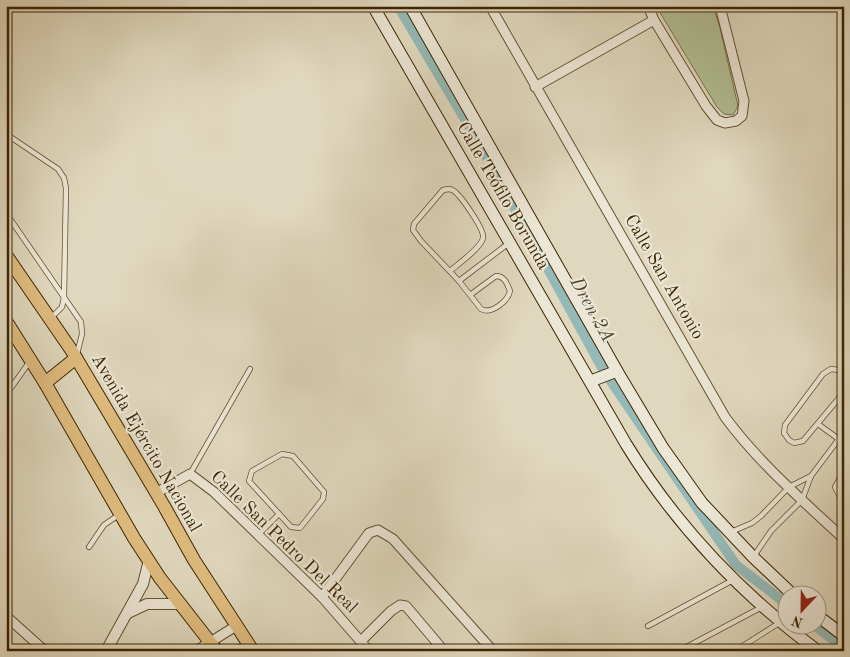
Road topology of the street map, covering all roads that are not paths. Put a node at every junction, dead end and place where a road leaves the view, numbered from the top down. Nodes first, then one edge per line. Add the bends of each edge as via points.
1 (373, 6) edge
2 (410, 6) edge
3 (490, 6) edge
4 (648, 6) edge
5 (720, 6) edge
6 (654, 20) junction
7 (535, 87) junction
8 (7, 136) edge
9 (6, 213) edge
10 (510, 243) junction
11 (6, 255) edge
12 (450, 272) junction
13 (459, 281) junction
14 (470, 295) junction
15 (64, 297) junction
16 (50, 319) junction
17 (6, 321) edge
18 (15, 334) junction
19 (6, 346) edge
20 (76, 358) junction
21 (31, 360) junction
22 (250, 368) dead end
23 (614, 372) junction
24 (844, 374) edge
25 (594, 380) junction
26 (45, 383) junction
27 (844, 392) edge
28 (6, 395) edge
29 (818, 424) junction
30 (844, 432) edge
31 (838, 439) junction
32 (844, 443) edge
33 (844, 471) edge
34 (190, 474) junction
35 (811, 476) junction
36 (789, 487) junction
37 (156, 493) junction
38 (844, 499) edge
39 (802, 500) junction
40 (121, 514) junction
41 (279, 514) junction
42 (730, 533) junction
43 (258, 535) junction
44 (844, 539) edge
45 (89, 547) dead end
46 (753, 557) junction
47 (149, 560) junction
48 (734, 579) junction
49 (781, 584) edge
50 (322, 597) junction
51 (180, 604) junction
52 (763, 606) junction
53 (128, 613) junction
54 (6, 616) edge
55 (778, 620) edge
56 (778, 623) edge
57 (828, 624) edge
58 (236, 626) junction
59 (648, 626) dead end
60 (796, 634) edge
61 (844, 636) edge
62 (361, 641) junction
63 (213, 646) edge
64 (246, 649) edge
65 (44, 651) edge
66 (106, 651) edge
67 (196, 651) edge
68 (369, 651) edge
69 (444, 651) edge
70 (493, 651) edge
71 (678, 651) edge
72 (735, 651) edge
73 (818, 651) edge

1 - 10 main road, Calle Teófilo Borunda
2 - 23 main road, Calle Teófilo Borunda
3 - 7 street, Calle San Antonio
4 - 6 street
5 - 6 street via 744,101 742,116 736,121 725,123 712,115
6 - 7 street
7 - 36 street, Calle San Antonio via 725,416 740,437
8 - 15 lane via 58,169 64,178
9 - 15 lane
10 - 13 lane
10 - 25 main road, Calle Teófilo Borunda
11 - 16 main road, Avenida Ejército Nacional
12 - 12 lane via 421,241 413,227 447,189 454,191 483,234 477,247
12 - 13 lane
13 - 14 lane
14 - 14 lane via 496,276 505,280 510,291 508,298 486,312
15 - 16 lane via 62,307
15 - 20 lane via 81,322 82,334
16 - 20 main road, Avenida Ejército Nacional
17 - 18 main road
18 - 19 lane
18 - 21 main road
20 - 26 main road
20 - 37 main road, Avenida Ejército Nacional
21 - 26 main road
21 - 28 lane
22 - 34 lane
23 - 25 main road
23 - 42 main road, Calle Teófilo Borunda via 676,468
24 - 29 lane via 831,369 823,374 785,425 784,433 789,440 799,443
25 - 48 main road, Calle Teófilo Borunda via 626,444 653,486
26 - 40 main road
27 - 29 lane
29 - 31 lane
30 - 31 lane
31 - 32 lane
31 - 35 lane
33 - 38 lane via 835,487
34 - 37 street, Calle San Pedro Del Real
34 - 43 street, Calle San Pedro Del Real via 214,492
35 - 36 lane
35 - 39 lane
36 - 39 street, Calle San Antonio
36 - 42 lane via 756,520
37 - 58 main road, Avenida Ejército Nacional
39 - 44 street, Calle San Antonio
39 - 46 lane via 771,531
40 - 45 lane via 104,525
40 - 47 main road
41 - 41 lane via 291,527 300,528 325,496 321,487 290,455 282,454 252,471 249,477 249,481
41 - 43 lane
42 - 46 main road, Calle Teófilo Borunda
43 - 50 street, Calle San Pedro Del Real
46 - 49 main road, Calle Teófilo Borunda
47 - 51 main road
47 - 53 street via 143,584
48 - 52 main road, Calle Teófilo Borunda
48 - 59 lane
50 - 62 street, Calle San Pedro Del Real
50 - 70 street via 369,533 378,530 393,539
51 - 53 street via 147,604
51 - 63 main road
52 - 55 main road, Calle Teófilo Borunda
52 - 71 lane
53 - 66 street
54 - 65 street
56 - 72 lane
57 - 61 main road
58 - 63 street
58 - 64 main road, Avenida Ejército Nacional
60 - 73 main road, Calle Teófilo Borunda
62 - 68 street, Calle San Pedro Del Real
62 - 69 street, Calle San Pedro Del Real via 400,604 406,606
63 - 67 street

